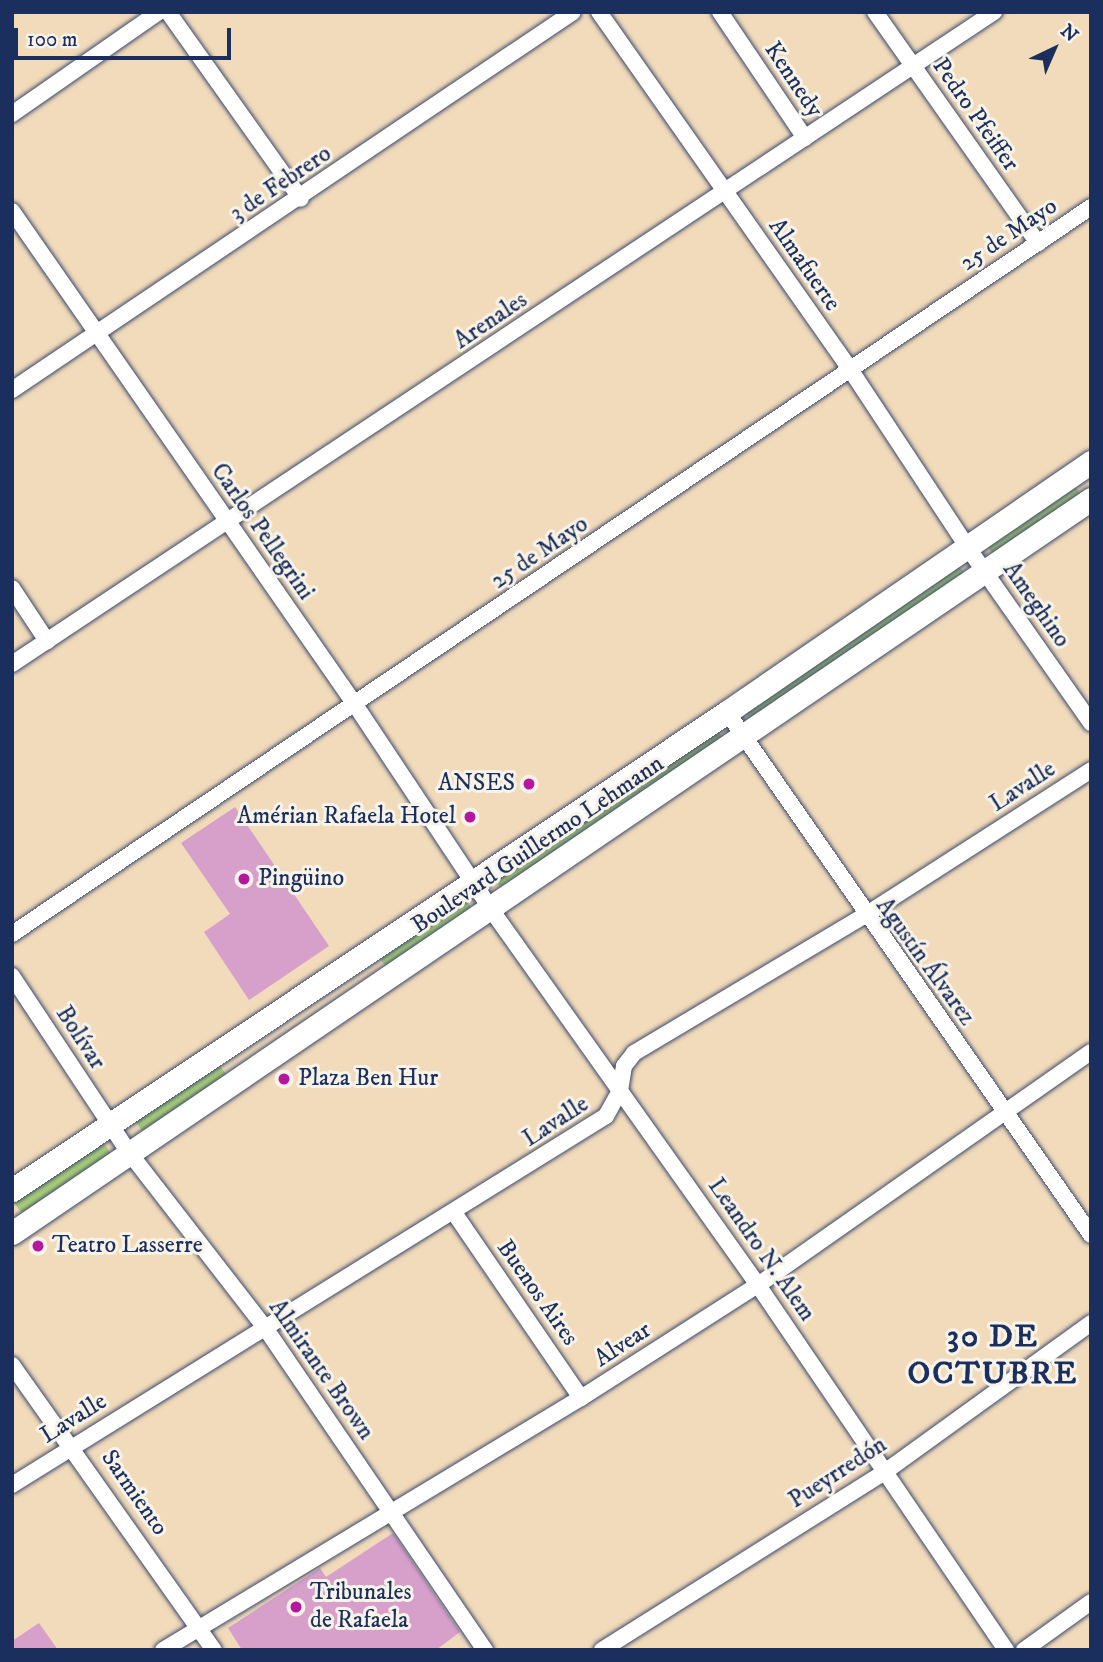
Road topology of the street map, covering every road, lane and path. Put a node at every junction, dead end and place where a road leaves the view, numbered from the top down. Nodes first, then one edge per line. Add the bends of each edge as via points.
1 (159, 12) edge
2 (168, 12) edge
3 (573, 12) edge
4 (599, 12) edge
5 (720, 12) edge
6 (875, 12) edge
7 (994, 12) edge
8 (913, 66) junction
9 (12, 114) edge
10 (804, 138) junction
11 (724, 192) junction
12 (301, 199) junction
13 (1091, 207) edge
14 (12, 211) edge
15 (1038, 243) junction
16 (96, 332) junction
17 (850, 369) junction
18 (12, 390) edge
19 (1089, 467) edge
20 (1091, 499) edge
21 (229, 524) junction
22 (968, 548) junction
23 (985, 573) junction
24 (12, 588) edge
25 (47, 641) junction
26 (12, 664) edge
27 (356, 706) junction
28 (727, 712) junction
29 (1091, 723) edge
30 (742, 739) junction
31 (1091, 770) edge
32 (471, 881) junction
33 (490, 908) junction
34 (864, 916) junction
35 (12, 934) edge
36 (363, 955) junction
37 (12, 976) edge
38 (381, 982) junction
39 (224, 1046) junction
40 (1091, 1052) edge
41 (243, 1076) junction
42 (620, 1091) junction
43 (1006, 1114) junction
44 (110, 1124) junction
45 (128, 1151) junction
46 (12, 1190) edge
47 (454, 1214) junction
48 (12, 1233) edge
49 (1091, 1236) edge
50 (758, 1285) junction
51 (1091, 1323) edge
52 (266, 1329) junction
53 (12, 1365) edge
54 (581, 1398) junction
55 (74, 1446) junction
56 (886, 1472) junction
57 (12, 1485) edge
58 (391, 1511) junction
59 (1091, 1602) edge
60 (199, 1627) junction
61 (163, 1650) edge
62 (214, 1650) edge
63 (485, 1650) edge
64 (602, 1650) edge
65 (1006, 1650) edge
66 (1024, 1650) edge

1 - 9 street
2 - 12 street
3 - 12 street, 3 de Febrero
4 - 11 street, Almafuerte
5 - 10 street, Kennedy
6 - 8 street, Pedro Pfeiffer
7 - 8 street, Arenales
8 - 10 street, Arenales
8 - 15 street, Pedro Pfeiffer
10 - 11 street, Arenales
11 - 17 street, Almafuerte
11 - 21 street, Arenales
12 - 16 street, 3 de Febrero
13 - 15 street, 25 de Mayo
14 - 16 street, Carlos Pellegrini
15 - 17 street, 25 de Mayo
16 - 18 street, 3 de Febrero
16 - 21 street, Carlos Pellegrini
17 - 22 street, Almafuerte
17 - 27 street, 25 de Mayo
19 - 22 main road, Boulevard Guillermo Lehmann
20 - 23 main road, Boulevard Guillermo Lehmann
21 - 25 street, Arenales
21 - 27 street, Carlos Pellegrini
22 - 23 street, Ameghino
22 - 28 main road, Boulevard Guillermo Lehmann
23 - 29 street, Ameghino
23 - 30 main road, Boulevard Guillermo Lehmann
24 - 25 street
25 - 26 street, Arenales
27 - 32 street, Carlos Pellegrini
27 - 35 street, 25 de Mayo
28 - 30 street, Agustín Álvarez
28 - 32 main road, Boulevard Guillermo Lehmann
30 - 33 main road, Boulevard Guillermo Lehmann
30 - 34 street, Agustín Álvarez
31 - 34 street, Lavalle
32 - 33 street, Leandro N. Alem
32 - 36 main road, Boulevard Guillermo Lehmann
33 - 38 main road, Boulevard Guillermo Lehmann
33 - 42 street, Leandro N. Alem
34 - 42 street, Lavalle via 634,1054 624,1066
34 - 43 street, Agustín Álvarez
36 - 38 main road
36 - 39 main road, Boulevard Guillermo Lehmann
37 - 44 street, Bolívar
38 - 41 main road, Boulevard Guillermo Lehmann
39 - 41 main road
39 - 44 main road, Boulevard Guillermo Lehmann
40 - 43 street, Alvear
41 - 45 main road, Boulevard Guillermo Lehmann
42 - 47 street, Lavalle via 607,1116
42 - 50 street, Leandro N. Alem
43 - 49 street, Agustín Álvarez
43 - 50 street, Alvear
44 - 45 street, Almirante Brown
44 - 46 main road, Boulevard Guillermo Lehmann
45 - 48 main road, Boulevard Guillermo Lehmann
45 - 52 street, Almirante Brown
47 - 52 street, Lavalle
47 - 54 street, Buenos Aires
50 - 54 street, Alvear
50 - 56 street, Leandro N. Alem
51 - 56 street, Pueyrredón
52 - 55 street, Lavalle
52 - 58 street, Almirante Brown
53 - 55 street, Sarmiento
54 - 58 street, Alvear
55 - 57 street, Lavalle
55 - 60 street, Sarmiento
56 - 64 street, Pueyrredón
56 - 65 street, Leandro N. Alem
58 - 60 street, Alvear
58 - 63 street, Almirante Brown
59 - 66 street
60 - 61 street, Alvear
60 - 62 street, Sarmiento

